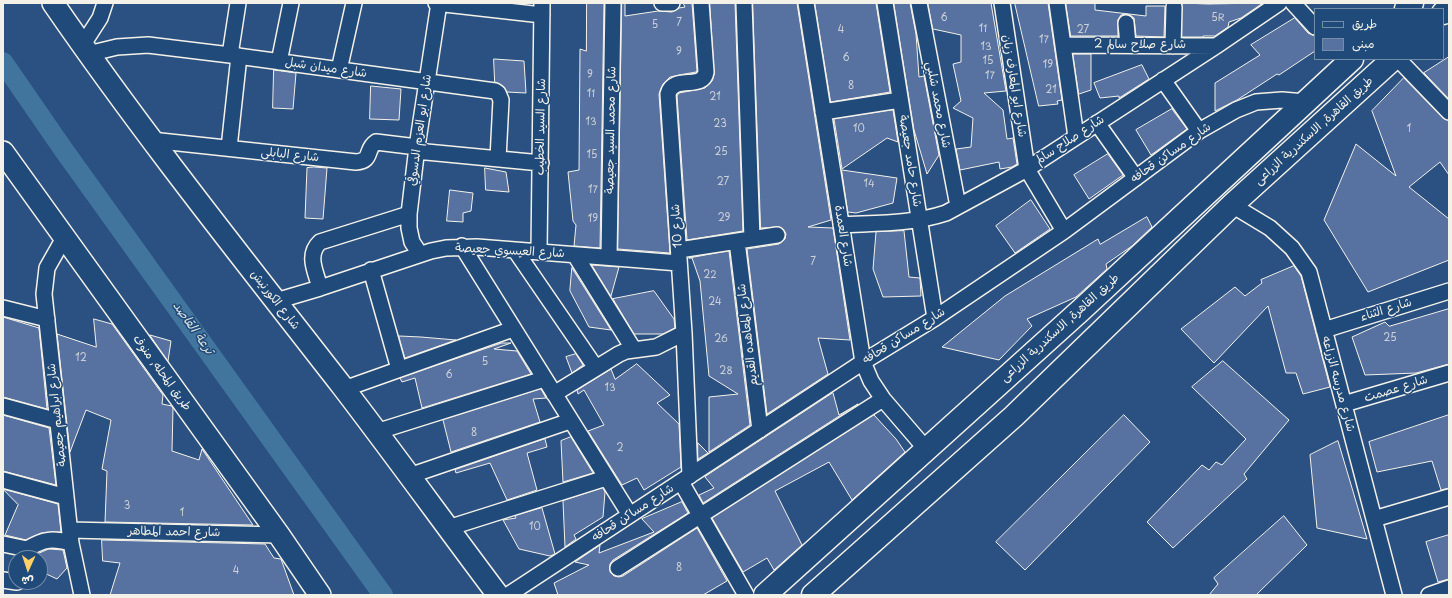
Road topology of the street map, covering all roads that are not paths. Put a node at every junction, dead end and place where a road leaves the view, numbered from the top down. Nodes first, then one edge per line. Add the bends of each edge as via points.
1 (53, 3) edge
2 (105, 3) edge
3 (238, 3) edge
4 (291, 3) edge
5 (354, 3) edge
6 (437, 3) edge
7 (613, 3) edge
8 (662, 3) edge
9 (672, 3) edge
10 (701, 3) edge
11 (744, 3) edge
12 (806, 3) edge
13 (885, 3) edge
14 (919, 3) edge
15 (1002, 3) edge
16 (1057, 3) edge
17 (1279, 3) edge
18 (1293, 3) edge
19 (1174, 7) dead end
20 (542, 9) edge
21 (1126, 23) dead end
22 (1314, 26) edge
23 (1063, 45) junction
24 (1128, 45) junction
25 (1173, 46) junction
26 (1216, 46) junction
27 (85, 50) junction
28 (235, 55) junction
29 (1351, 60) edge
30 (1392, 60) edge
31 (1399, 60) edge
32 (278, 62) junction
33 (340, 70) junction
34 (1164, 80) junction
35 (427, 82) junction
36 (900, 100) junction
37 (1306, 102) junction
38 (823, 112) junction
39 (1449, 112) edge
40 (1097, 123) junction
41 (1199, 131) junction
42 (1076, 137) junction
43 (151, 140) junction
44 (229, 148) junction
45 (416, 149) junction
46 (3, 152) edge
47 (498, 159) junction
48 (541, 162) junction
49 (1027, 169) junction
50 (1136, 178) junction
51 (1232, 205) junction
52 (958, 206) junction
53 (409, 214) junction
54 (919, 220) junction
55 (841, 226) junction
56 (1064, 231) junction
57 (777, 235) dead end
58 (64, 238) junction
59 (752, 239) junction
60 (737, 241) junction
61 (462, 246) junction
62 (515, 250) junction
63 (539, 252) junction
64 (420, 254) junction
65 (575, 255) junction
66 (679, 256) junction
67 (609, 257) junction
68 (371, 270) junction
69 (320, 288) junction
70 (1449, 291) edge
71 (276, 301) junction
72 (3, 308) edge
73 (1080, 310) junction
74 (934, 318) junction
75 (47, 319) junction
76 (513, 329) junction
77 (1324, 330) junction
78 (1102, 332) junction
79 (684, 333) junction
80 (634, 350) junction
81 (863, 362) junction
82 (596, 368) junction
83 (399, 369) junction
84 (1449, 373) edge
85 (544, 379) junction
86 (344, 389) junction
87 (989, 392) junction
88 (554, 394) junction
89 (883, 399) junction
90 (1344, 404) junction
91 (3, 406) edge
92 (1014, 416) junction
93 (570, 420) junction
94 (58, 421) junction
95 (760, 430) junction
96 (376, 432) junction
97 (926, 449) junction
98 (409, 476) junction
99 (606, 478) junction
100 (686, 479) junction
101 (3, 480) edge
102 (66, 497) junction
103 (1449, 497) edge
104 (700, 515) junction
105 (630, 516) junction
106 (1374, 519) junction
107 (448, 528) junction
108 (279, 535) junction
109 (70, 536) junction
110 (3, 544) edge
111 (18, 550) edge
112 (29, 550) edge
113 (618, 568) dead end
114 (1449, 588) edge
115 (82, 595) edge
116 (320, 595) edge
117 (498, 595) edge
118 (508, 595) edge
119 (746, 595) edge
120 (765, 595) edge
121 (812, 595) edge
122 (1394, 595) edge
123 (1429, 595) edge

1 - 27 main road, شارع الكورنيش
2 - 27 street
3 - 28 street
4 - 32 street
5 - 33 street
6 - 20 street
6 - 35 street, شارع ابو العزم الدسوقي
7 - 67 street, شارع محمد السيد جعيصة
8 - 9 street
10 - 66 street, شارع 10 via 705,76 702,80 676,84 669,89 668,94
11 - 59 street
12 - 38 street, شارع العمدة
13 - 36 street, شارع حامد جعيصة
14 - 52 street, شارع محمد شلبي
15 - 49 street, شارع ابو المعارف زيان
16 - 23 street
17 - 26 street, شارع صلاح سالم
18 - 22 street
19 - 25 street
20 - 48 street, شارع السيد الخطيب
21 - 24 street
23 - 24 street, شارع صلاح سالم 2
23 - 42 street
24 - 25 street, شارع صلاح سالم 2
25 - 26 street, شارع صلاح سالم 2
26 - 34 street, شارع صلاح سالم
27 - 28 street, شارع ميدان شبل via 148,45
27 - 43 main road, شارع الكورنيش
28 - 32 street, شارع ميدان شبل
28 - 44 street
29 - 37 highway, طريق القاهرة, الاسكندرية الزراعى
30 - 51 highway, طريق القاهرة, الاسكندرية الزراعى
31 - 39 street
32 - 33 street, شارع ميدان شبل
33 - 35 street, شارع ميدان شبل
34 - 40 street, شارع صلاح سالم
34 - 41 street
35 - 45 street, شارع ابو العزم الدسوقي
35 - 47 street, شارع ميدان شبل via 498,93 501,100
36 - 38 street
36 - 54 street, شارع حامد جعيصة
37 - 41 street, شارع مساكن قحافه via 1256,102
37 - 73 highway, طريق القاهرة, الاسكندرية الزراعى
38 - 55 street, شارع العمدة
40 - 42 street, شارع صلاح سالم
40 - 50 street
41 - 50 street, شارع مساكن قحافه
42 - 49 street, شارع صلاح سالم
43 - 44 street, شارع البابلى
43 - 71 main road, شارع الكورنيش
44 - 45 street, شارع البابلى via 356,162 366,159 371,146 376,142
45 - 47 street
45 - 53 street, شارع ابو العزم الدسوقي
46 - 58 main road, طريق المحله, منوف
47 - 48 street
48 - 63 street, شارع السيد الخطيب
49 - 52 street, شارع صلاح سالم
49 - 56 street
50 - 56 street, شارع مساكن قحافه
51 - 77 street, شارع مدرسه الزراعه via 1270,228 1292,248 1308,272
51 - 78 highway, طريق القاهرة, الاسكندرية الزراعى
52 - 54 street, شارع صلاح سالم via 946,213
53 - 64 street, شارع ابو العزم الدسوقي via 410,235
53 - 69 street via 320,242 312,254
54 - 55 street, شارع صلاح سالم
54 - 74 street, شارع حامد جعيصة
55 - 81 street, شارع العمدة
56 - 74 street, شارع مساكن قحافه
57 - 59 street, شارع العيسوي جعيصة
58 - 75 street, شارع ابراهيم جعيصة via 47,268 44,294
58 - 108 main road, طريق المحله, منوف
59 - 60 street, شارع العيسوي جعيصة
60 - 66 street, شارع العيسوي جعيصة
60 - 95 street, شارع المعاهده القديم
61 - 62 street, شارع العيسوي جعيصة
61 - 64 street, شارع العيسوي جعيصة
61 - 76 street
62 - 63 street, شارع العيسوي جعيصة
62 - 82 street
63 - 65 street, شارع العيسوي جعيصة
64 - 68 street, شارع العيسوي جعيصة
65 - 67 street, شارع العيسوي جعيصة
65 - 80 street
66 - 67 street, شارع العيسوي جعيصة
66 - 79 street, شارع 10
68 - 69 street, شارع العيسوي جعيصة
68 - 83 street
69 - 71 street, شارع العيسوي جعيصة
70 - 77 street, شارع الثناء
71 - 86 main road, شارع الكورنيش
72 - 75 street
73 - 78 highway via 1086,326
73 - 87 highway, طريق القاهرة, الاسكندرية الزراعى
74 - 81 street, شارع مساكن قحافه
75 - 94 street, شارع ابراهيم جعيصة
76 - 83 street
76 - 85 street
77 - 90 street, شارع مدرسه الزراعه
78 - 92 highway, طريق القاهرة, الاسكندرية الزراعى
79 - 80 street via 656,347
79 - 100 street, شارع 10
80 - 82 street via 619,354
81 - 89 street, شارع العمدة
81 - 95 street, شارع مساكن قحافه
82 - 88 street
83 - 86 street
84 - 90 street, شارع عصمت
85 - 88 street
85 - 96 street
86 - 96 main road, شارع الكورنيش
87 - 92 highway via 1007,399
87 - 97 highway, طريق القاهرة, الاسكندرية الزراعى
88 - 93 street
89 - 97 street, شارع العمدة
89 - 104 street
90 - 106 street, شارع مدرسه الزراعه
91 - 94 street
92 - 121 highway, طريق القاهرة, الاسكندرية الزراعى
93 - 98 street
93 - 99 street
94 - 102 street, شارع ابراهيم جعيصة
95 - 100 street, شارع مساكن قحافه
96 - 98 main road, شارع الكورنيش
97 - 120 highway, طريق القاهرة, الاسكندرية الزراعى
98 - 107 main road, شارع الكورنيش
99 - 105 street
99 - 107 street
100 - 104 street
100 - 105 street, شارع مساكن قحافه
101 - 102 street
102 - 109 street, شارع ابراهيم جعيصة
103 - 106 street
104 - 113 street
104 - 119 street
105 - 118 street, شارع مساكن قحافه
106 - 122 street, شارع مدرسه الزراعه
107 - 117 main road, شارع الكورنيش
108 - 109 street, شارع احمد المطاهر
108 - 116 main road, طريق المحله, منوف
109 - 112 street, شارع احمد المطاهر via 40,541
109 - 115 street, شارع ابراهيم جعيصة
110 - 111 street
114 - 123 street

